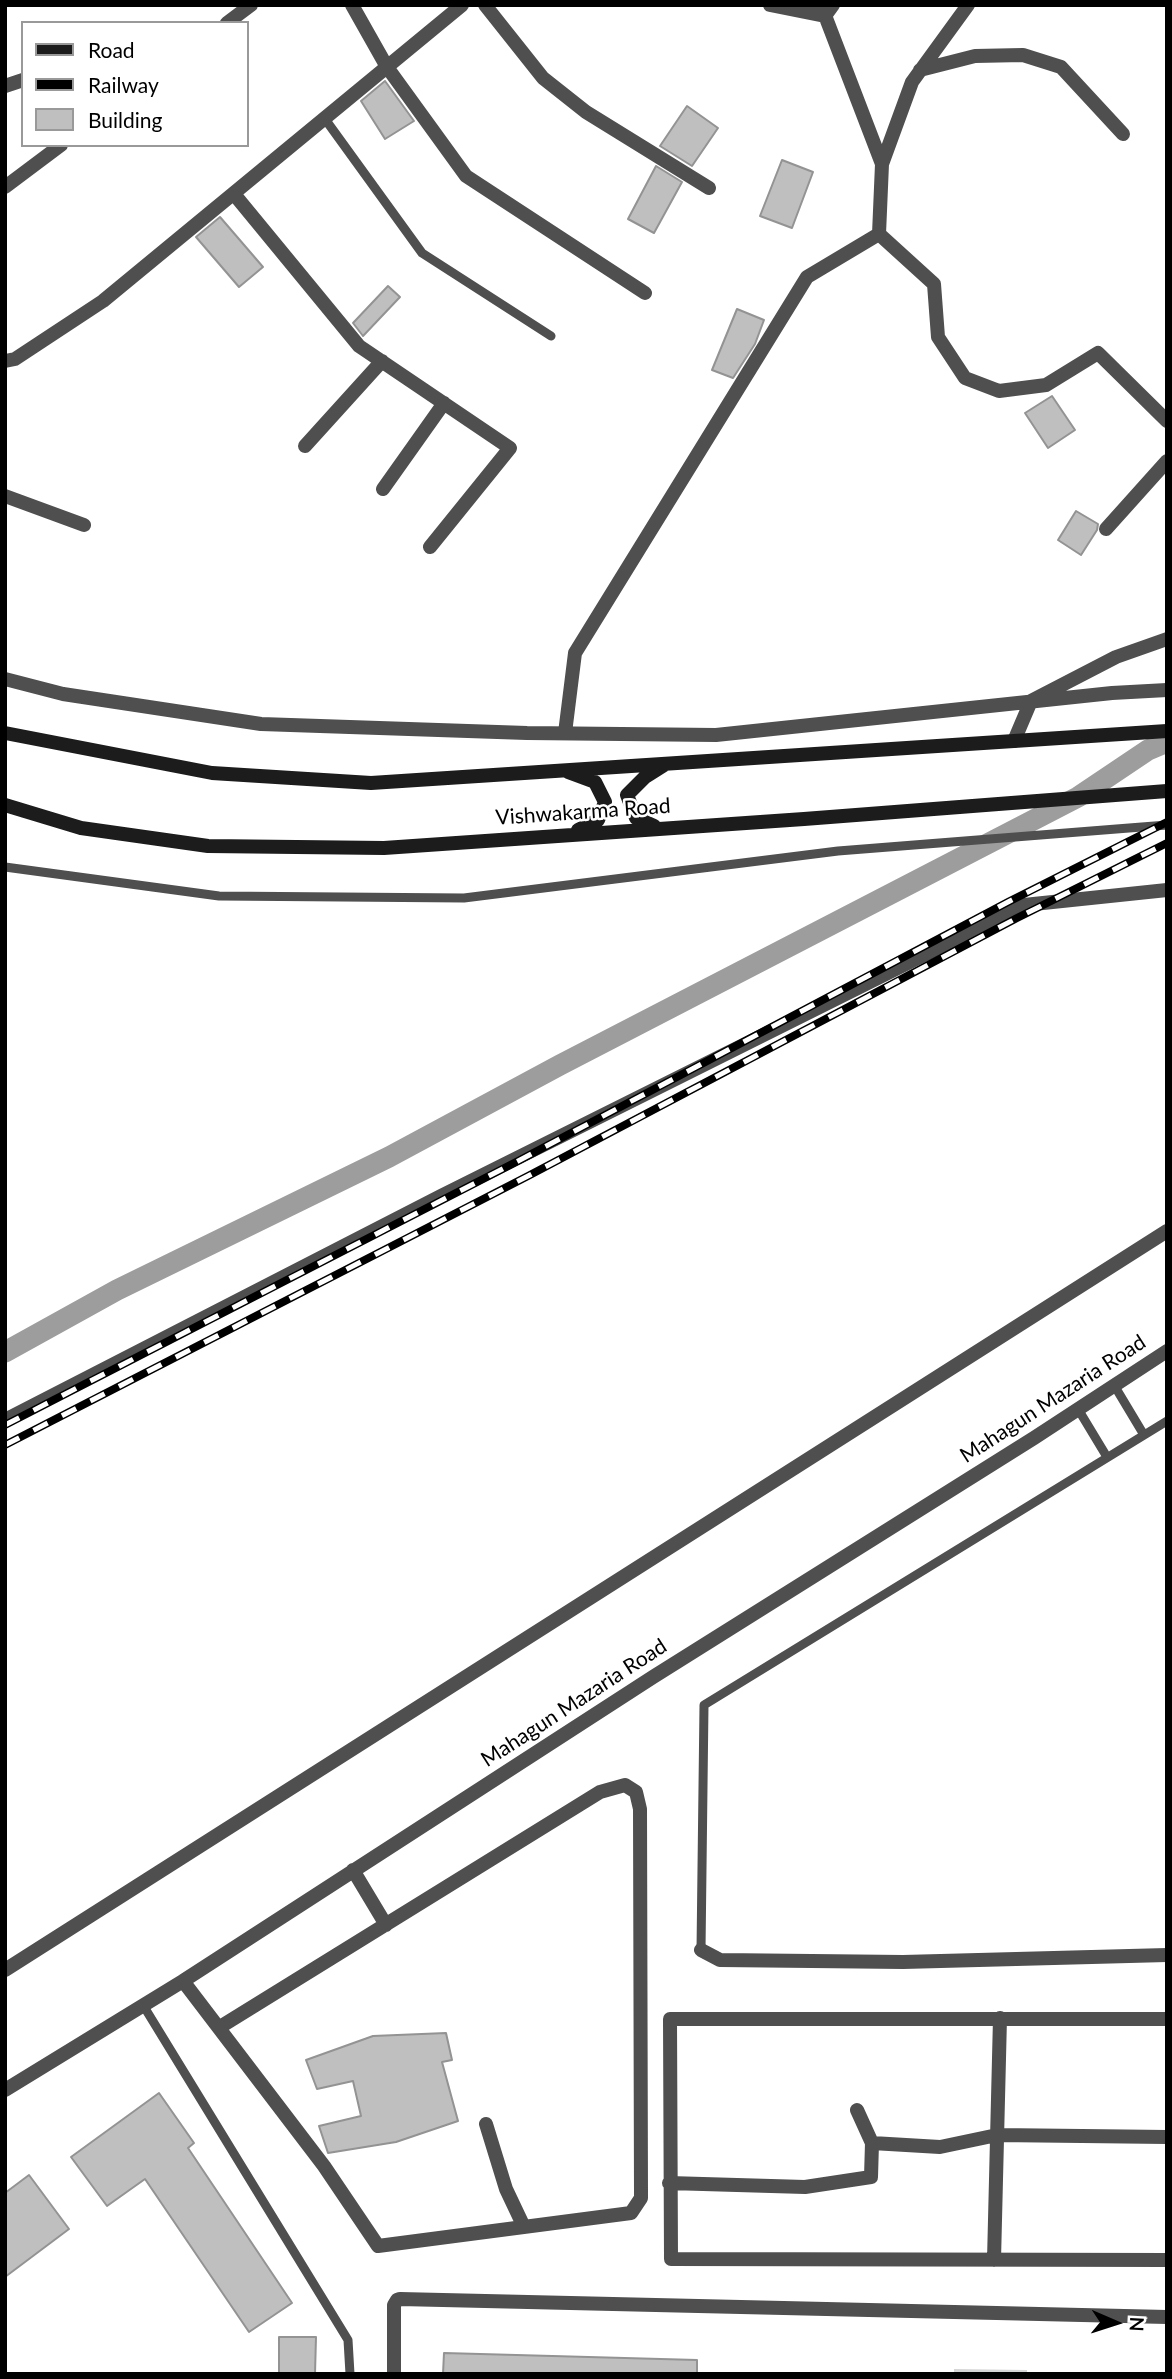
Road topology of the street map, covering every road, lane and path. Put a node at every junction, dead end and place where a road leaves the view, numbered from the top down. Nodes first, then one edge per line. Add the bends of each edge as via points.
1 (251, 5) edge
2 (352, 5) edge
3 (462, 5) edge
4 (485, 5) edge
5 (770, 5) edge
6 (968, 5) edge
7 (826, 9) edge
8 (231, 21) edge
9 (387, 67) junction
10 (920, 70) junction
11 (325, 119) junction
12 (1123, 134) dead end
13 (58, 147) edge
14 (882, 164) junction
15 (5, 187) edge
16 (709, 188) dead end
17 (234, 194) junction
18 (879, 234) junction
19 (645, 293) dead end
20 (551, 336) dead end
21 (5, 361) edge
22 (382, 361) junction
23 (444, 403) junction
24 (1167, 421) edge
25 (306, 446) dead end
26 (1167, 461) edge
27 (383, 489) dead end
28 (5, 496) edge
29 (84, 525) dead end
30 (1106, 529) dead end
31 (430, 547) dead end
32 (1167, 639) edge
33 (5, 679) edge
34 (1167, 690) edge
35 (1031, 701) junction
36 (1167, 731) edge
37 (5, 733) edge
38 (565, 733) junction
39 (1014, 741) junction
40 (666, 764) junction
41 (564, 771) junction
42 (1167, 791) edge
43 (5, 805) edge
44 (1167, 825) edge
45 (659, 828) junction
46 (569, 834) junction
47 (5, 867) edge
48 (1167, 890) edge
49 (1167, 1231) edge
50 (1167, 1352) edge
51 (1114, 1385) junction
52 (1078, 1409) junction
53 (5, 1420) edge
54 (1167, 1421) edge
55 (1144, 1435) junction
56 (1107, 1457) junction
57 (353, 1870) junction
58 (386, 1925) junction
59 (701, 1950) joint
60 (1167, 1955) edge
61 (5, 1970) edge
62 (183, 1981) junction
63 (144, 2005) junction
64 (1000, 2018) junction
65 (1167, 2019) edge
66 (220, 2027) junction
67 (5, 2090) edge
68 (857, 2110) dead end
69 (486, 2124) dead end
70 (997, 2135) junction
71 (1167, 2137) edge
72 (872, 2143) junction
73 (669, 2183) junction
74 (524, 2227) junction
75 (994, 2260) junction
76 (1167, 2260) edge
77 (1167, 2317) edge
78 (350, 2374) edge
79 (394, 2374) edge

1 - 8 street
2 - 9 street
3 - 9 street
4 - 16 street via 542,78 586,112
5 - 7 street
6 - 10 street
7 - 14 street
9 - 11 street
9 - 19 street via 466,176
10 - 12 street via 975,56 1023,55 1061,67
10 - 14 street
11 - 17 street
11 - 20 lane via 422,253
13 - 15 street
14 - 18 street
17 - 21 street via 103,301 15,359
17 - 22 street via 359,345
18 - 24 street via 934,284 939,337 965,379 999,391 1046,385 1098,353
18 - 38 street via 807,278 575,653
22 - 23 street
22 - 25 street
23 - 27 street
23 - 31 street via 510,448
26 - 30 street
28 - 29 street
32 - 35 street via 1116,657
33 - 38 street via 63,694 261,724
34 - 35 street
35 - 38 street via 716,735
35 - 39 street
36 - 39 main road, Vishwakarma Road
37 - 41 main road, Vishwakarma Road via 212,773 370,782
39 - 40 main road, Vishwakarma Road
40 - 41 main road, Vishwakarma Road
40 - 45 main road via 627,795 636,818
41 - 46 main road via 595,782 604,802 598,820
42 - 45 main road, Vishwakarma Road
43 - 46 main road, Vishwakarma Road via 81,828 208,846 384,848
44 - 47 lane via 838,851 464,898 219,896
45 - 46 main road, Vishwakarma Road
48 - 53 street via 1024,905
49 - 61 street
50 - 51 street, Mahagun Mazaria Road
51 - 52 street, Mahagun Mazaria Road
51 - 55 lane
52 - 56 lane
52 - 57 street, Mahagun Mazaria Road
54 - 55 lane
55 - 56 lane
56 - 59 lane via 704,1705
57 - 58 street
57 - 62 street, Mahagun Mazaria Road
58 - 66 street
58 - 74 street via 600,1793 625,1785 636,1792 640,1809 641,2198 631,2213
59 - 60 street via 720,1960 903,1962
62 - 63 street, Mahagun Mazaria Road
62 - 66 street
63 - 67 street, Mahagun Mazaria Road
63 - 78 lane via 348,2340
64 - 65 street
64 - 70 street
64 - 73 street via 670,2019
66 - 74 street via 378,2246
68 - 72 street
69 - 74 street via 506,2189
70 - 71 street
70 - 72 street via 940,2147
70 - 75 street
72 - 73 street via 871,2177 805,2187
73 - 75 street via 671,2259
75 - 76 street
77 - 79 street via 400,2299 394,2305

